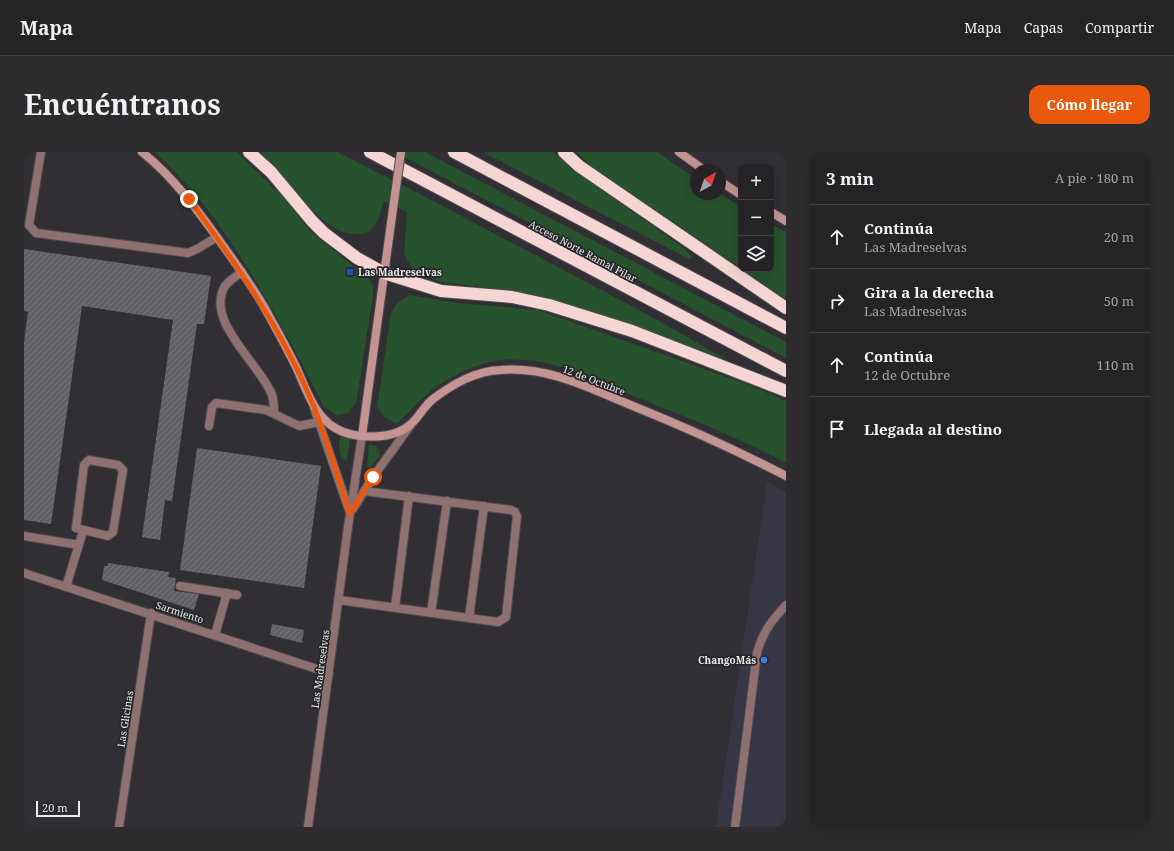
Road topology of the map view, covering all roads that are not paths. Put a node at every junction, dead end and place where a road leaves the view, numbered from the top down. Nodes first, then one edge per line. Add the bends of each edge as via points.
1 (41, 152) edge
2 (142, 152) edge
3 (249, 152) edge
4 (370, 152) edge
5 (401, 152) edge
6 (454, 152) edge
7 (564, 152) edge
8 (678, 152) edge
9 (695, 164) edge
10 (726, 185) edge
11 (738, 193) edge
12 (774, 214) edge
13 (786, 221) edge
14 (217, 237) junction
15 (242, 272) junction
16 (384, 273) junction
17 (786, 308) edge
18 (786, 328) edge
19 (786, 371) edge
20 (786, 391) edge
21 (314, 408) junction
22 (274, 413) junction
23 (319, 422) junction
24 (209, 426) dead end
25 (410, 426) junction
26 (362, 436) junction
27 (786, 476) edge
28 (364, 491) junction
29 (410, 496) junction
30 (447, 501) junction
31 (484, 506) junction
32 (350, 514) junction
33 (83, 531) junction
34 (24, 536) edge
35 (79, 545) junction
36 (24, 573) edge
37 (66, 586) junction
38 (180, 586) dead end
39 (227, 594) junction
40 (237, 595) dead end
41 (339, 600) junction
42 (786, 605) edge
43 (395, 608) junction
44 (151, 613) junction
45 (431, 613) junction
46 (468, 618) junction
47 (215, 635) junction
48 (329, 673) junction
49 (119, 827) edge
50 (308, 827) edge
51 (735, 827) edge

1 - 14 street via 29,225 36,233 188,253
2 - 14 street, 12 de Octubre via 185,194
3 - 16 highway via 271,172 324,233 357,258
4 - 19 highway, Acceso Norte Ramal Pilar
5 - 16 street, bridge
6 - 18 highway
7 - 17 highway via 578,166
8 - 9 street
10 - 11 street
12 - 13 street
14 - 15 street, 12 de Octubre
15 - 21 street, 12 de Octubre via 274,325
15 - 22 street via 226,284 222,314 229,330 272,394
16 - 20 highway via 441,291 512,297 549,305 632,331
16 - 26 street
21 - 23 street, Las Madreselvas
21 - 26 street, 12 de Octubre via 326,422 337,429
22 - 23 street via 299,426
22 - 24 street via 258,408 216,403 212,407
23 - 32 street, Las Madreselvas
25 - 26 street, 12 de Octubre via 390,435
25 - 27 street, 12 de Octubre via 431,401 465,378 496,370 528,370 553,374 586,386 684,427
25 - 28 street, Las Madreselvas
26 - 32 street
28 - 29 street
28 - 32 street, Las Madreselvas
29 - 30 street
29 - 43 street
30 - 31 street
30 - 45 street
31 - 46 street
31 - 46 street via 511,510 517,516 506,617 498,622
32 - 41 street, Las Madreselvas
33 - 33 street via 108,536 113,532 123,470 121,466 89,460 84,465 75,525
33 - 35 street
34 - 35 street
35 - 37 street
36 - 37 street, Sarmiento
37 - 44 street, Sarmiento
38 - 39 street
39 - 40 street
39 - 47 street
41 - 43 street
41 - 48 street, Las Madreselvas
42 - 51 street via 768,626 757,652
43 - 45 street
44 - 47 street, Sarmiento
44 - 49 street, Las Glicinas
45 - 46 street
47 - 48 street, Sarmiento
48 - 50 street, Las Madreselvas

